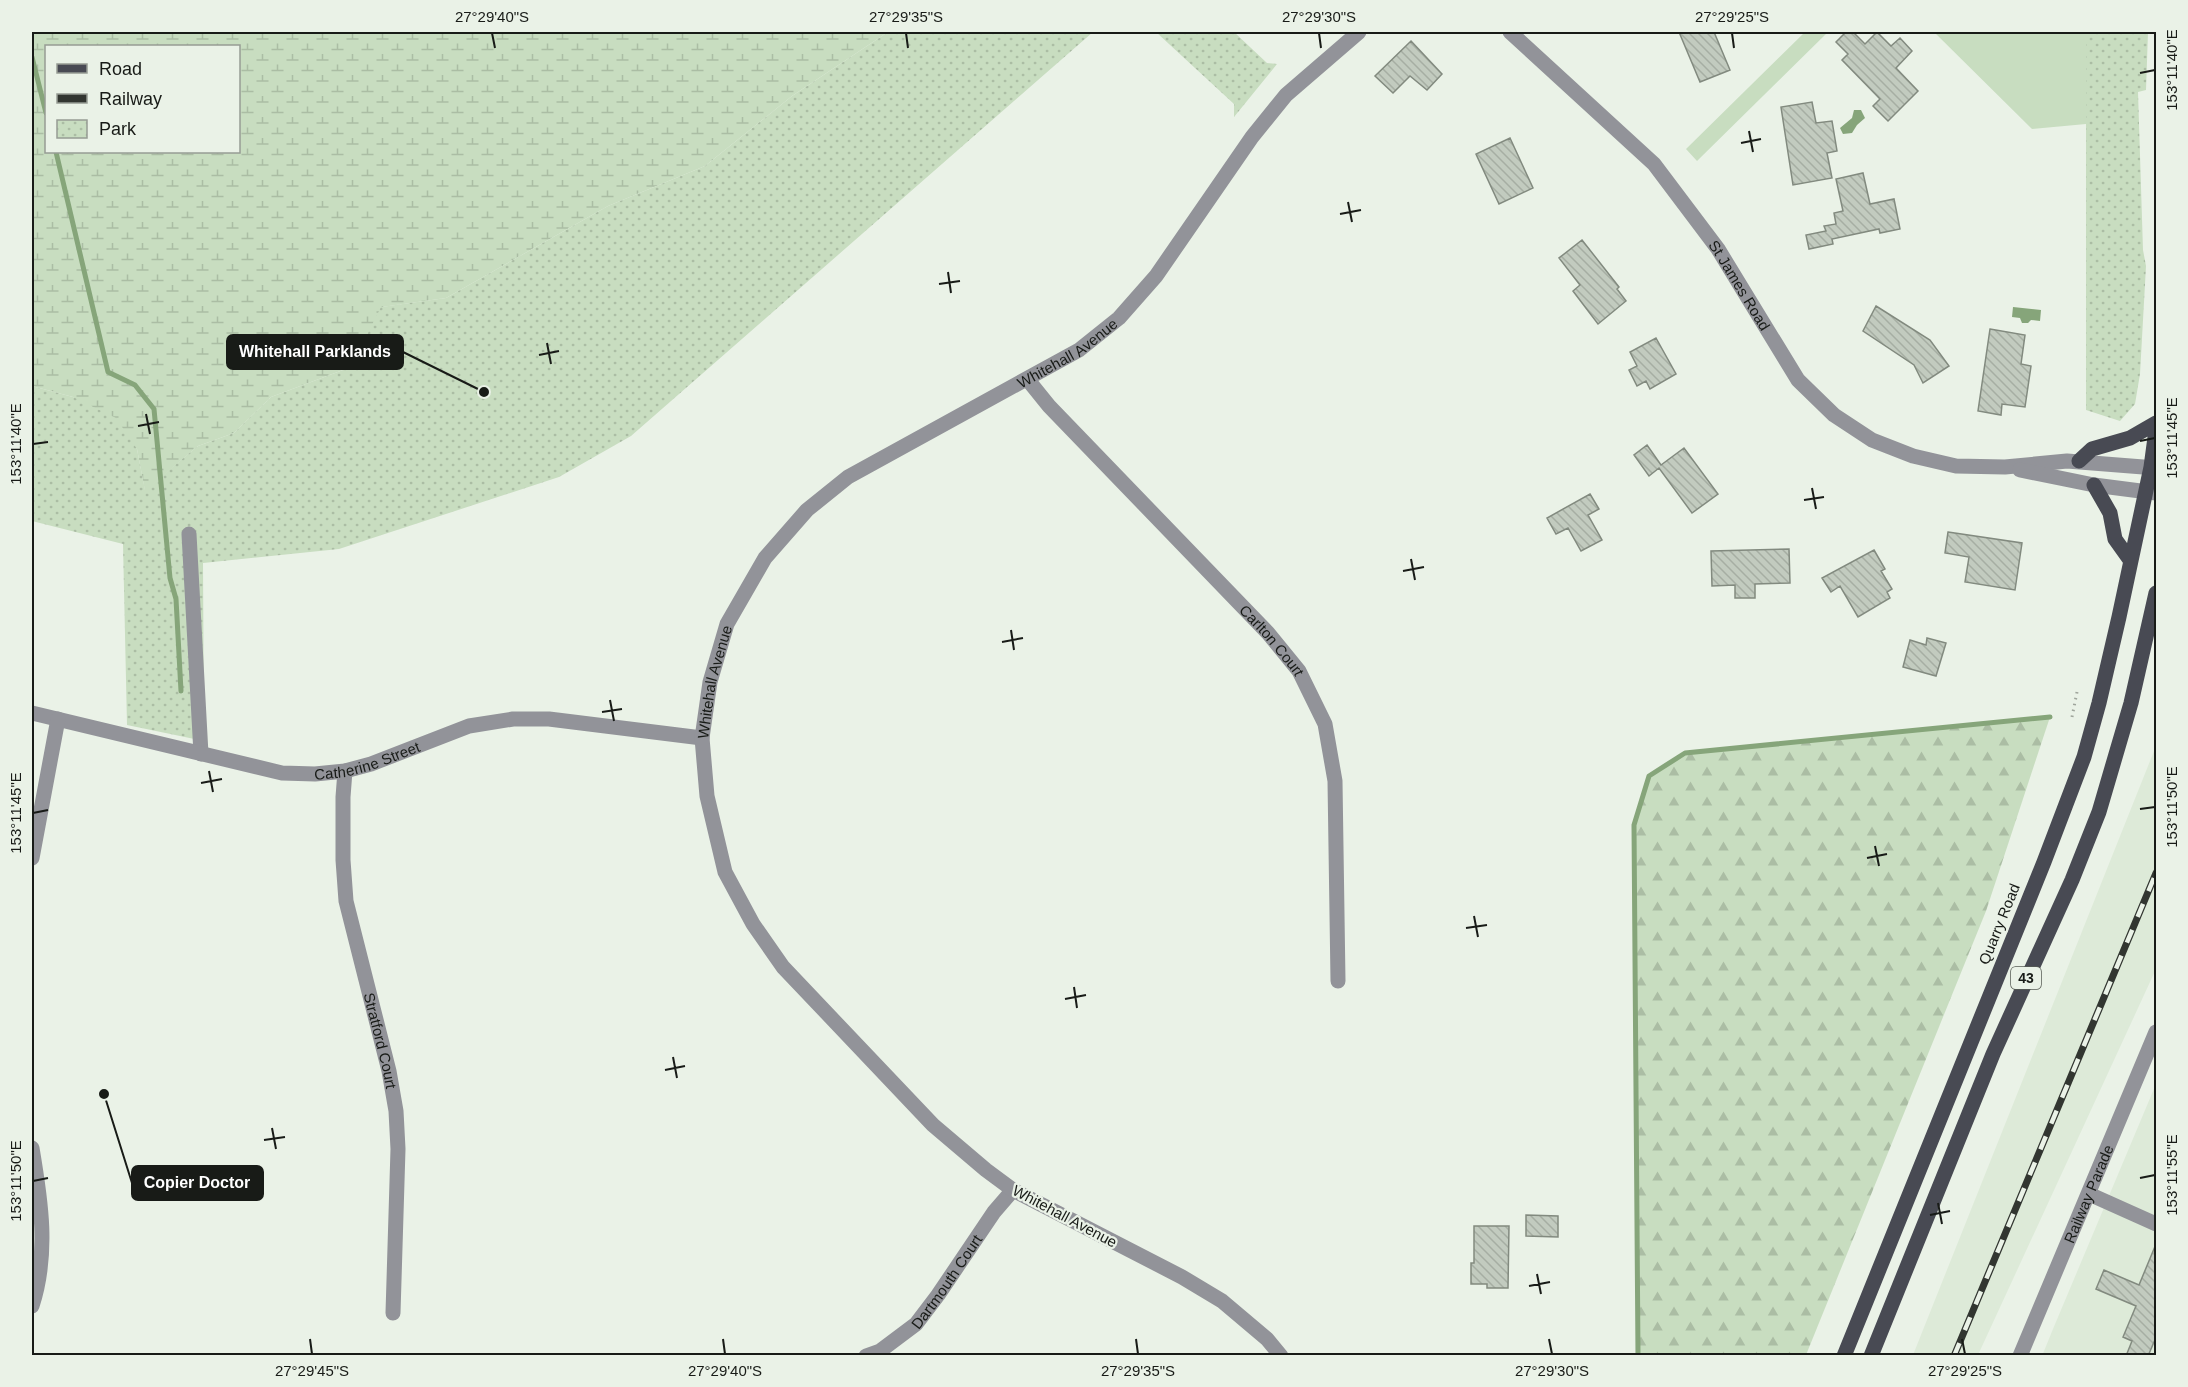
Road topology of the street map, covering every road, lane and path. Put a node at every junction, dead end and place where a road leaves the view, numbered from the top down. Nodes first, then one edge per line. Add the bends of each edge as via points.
1 (1359, 32) edge
2 (1510, 32) edge
3 (1028, 380) junction
4 (2157, 423) edge
5 (2157, 430) edge
6 (2079, 461) junction
7 (2005, 467) junction
8 (2154, 468) edge
9 (2094, 485) junction
10 (2151, 493) edge
11 (189, 534) dead end
12 (2130, 560) junction
13 (2157, 593) edge
14 (2077, 692) dead end
15 (32, 713) edge
16 (2072, 717) dead end
17 (58, 719) junction
18 (702, 738) junction
19 (201, 754) junction
20 (345, 771) junction
21 (32, 858) edge
22 (1338, 981) dead end
23 (2157, 1032) edge
24 (32, 1148) edge
25 (1012, 1190) junction
26 (2089, 1194) junction
27 (2157, 1224) edge
28 (32, 1306) edge
29 (393, 1313) dead end
30 (866, 1356) edge
31 (1281, 1356) edge
32 (1844, 1356) edge
33 (1871, 1356) edge
34 (2020, 1356) edge

1 - 3 street, Whitehall Avenue via 1286,95 1252,137 1156,276 1119,318 1079,350
2 - 7 street, St James Road via 1654,164 1718,249 1798,380 1834,415 1872,440 1913,456 1956,466
3 - 18 street, Whitehall Avenue via 848,477 807,510 765,558 727,624 710,681
3 - 22 street, Carlton Court via 1268,633 1299,671 1325,723 1335,781
4 - 6 main road via 2130,438 2092,449
5 - 8 main road, 43
6 - 7 street, St James Road
6 - 8 street, St James Road
7 - 9 street, St James Road
8 - 10 main road, 43
9 - 10 street, St James Road
9 - 12 main road via 2110,513 2115,539
10 - 12 main road, Quarry Road / 43
11 - 19 street
12 - 32 main road, Quarry Road / 43 via 2084,756
13 - 33 main road, 43 via 2131,703 2099,812 1993,1054
14 - 16 path
15 - 17 street, Catherine Street
17 - 19 street, Catherine Street
17 - 21 street
18 - 20 street, Catherine Street via 549,719 513,719 469,726
18 - 25 street, Whitehall Avenue via 707,796 725,872 753,924 783,967 933,1125
19 - 20 street, Catherine Street via 282,773
20 - 29 street, Stratford Court via 346,901 396,1110
23 - 26 street, Railway Parade
24 - 28 street via 43,1237 39,1283
25 - 30 street, Dartmouth Court via 916,1324 880,1351
25 - 31 street, Whitehall Avenue via 1222,1301 1268,1339
26 - 27 street
26 - 34 street, Railway Parade

